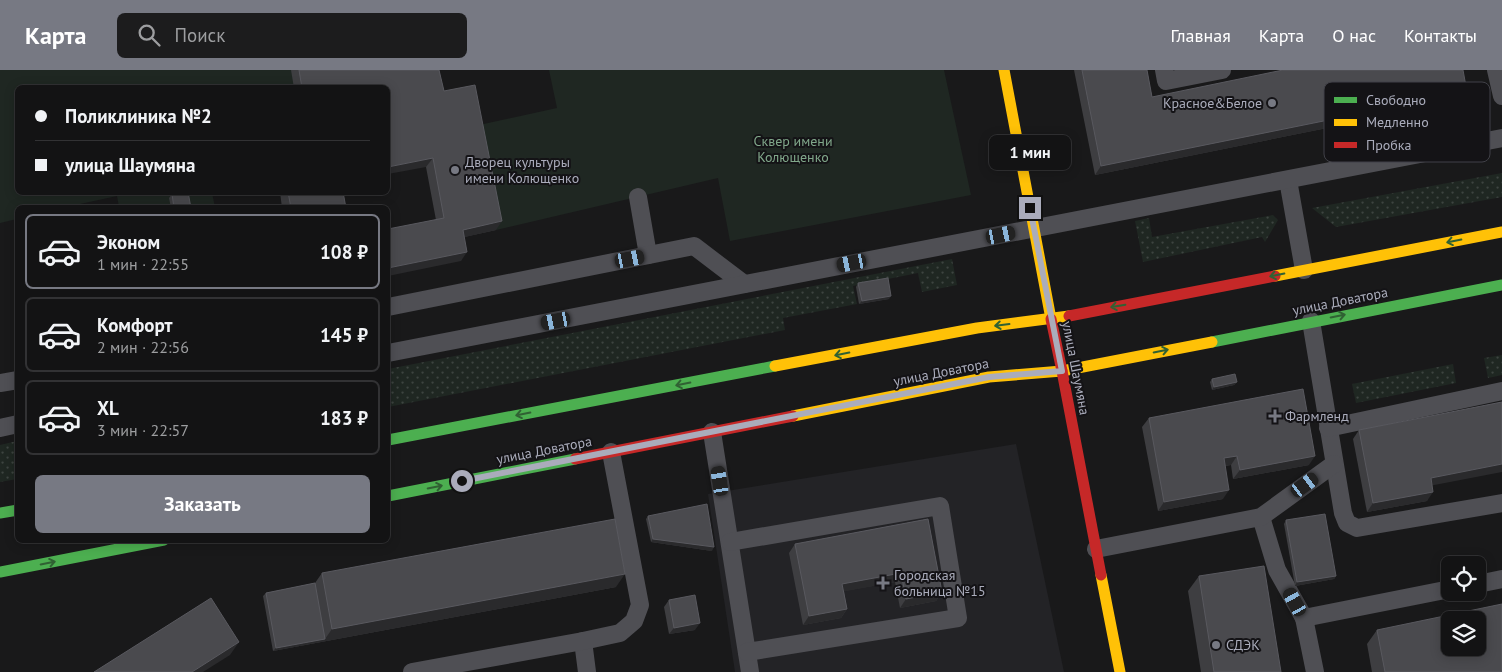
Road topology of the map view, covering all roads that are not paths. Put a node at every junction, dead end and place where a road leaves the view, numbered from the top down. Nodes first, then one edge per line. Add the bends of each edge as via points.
1 (1004, 70) edge
2 (1164, 70) edge
3 (1222, 70) edge
4 (1496, 70) edge
5 (1502, 96) edge
6 (1380, 162) edge
7 (1288, 180) junction
8 (638, 197) dead end
9 (1034, 228) junction
10 (1502, 232) edge
11 (648, 255) junction
12 (1304, 270) junction
13 (744, 284) junction
14 (1502, 285) edge
15 (390, 307) edge
16 (1051, 319) junction
17 (1311, 321) junction
18 (390, 353) edge
19 (1062, 371) junction
20 (15, 381) edge
21 (0, 384) edge
22 (1502, 392) edge
23 (15, 425) edge
24 (0, 428) edge
25 (1328, 428) junction
26 (712, 432) junction
27 (390, 440) edge
28 (611, 452) junction
29 (1334, 464) junction
30 (390, 496) edge
31 (1502, 503) edge
32 (15, 510) edge
33 (0, 513) edge
34 (1261, 517) junction
35 (730, 542) junction
36 (149, 543) edge
37 (1096, 549) junction
38 (0, 572) edge
39 (1502, 579) edge
40 (1486, 582) edge
41 (1441, 591) edge
42 (1304, 618) junction
43 (583, 641) junction
44 (746, 652) junction
45 (441, 669) edge
46 (412, 672) edge
47 (588, 672) edge
48 (750, 672) edge
49 (1120, 672) edge
50 (1314, 672) edge

1 - 9 main road, улица Шаумяна
2 - 3 lane via 1166,81
4 - 5 lane
6 - 7 lane
7 - 9 lane
7 - 12 lane
8 - 11 lane
9 - 13 lane
9 - 16 main road, улица Шаумяна
10 -> 12 main road
11 - 13 lane via 694,246
11 - 15 lane
12 -> 16 main road
13 - 18 lane
17 -> 14 main road, улица Доватора
16 - 19 main road, улица Шаумяна
16 -> 27 main road via 978,328
19 -> 17 main road, улица Доватора
17 - 25 lane
19 - 26 main road, улица Доватора via 989,377
19 - 37 main road, улица Шаумяна
20 - 21 lane
22 - 25 lane
23 - 24 lane
25 - 29 lane
26 - 28 main road, улица Доватора
26 - 35 lane
30 -> 28 main road, улица Доватора
28 - 43 lane via 640,605 634,621 620,633
29 - 31 lane via 1343,513 1347,524 1357,528
29 - 34 lane
32 - 33 main road
34 - 37 lane
34 - 42 lane via 1277,570
35 - 44 lane
35 - 44 lane via 940,506 958,618
38 -> 36 main road
37 - 49 main road, улица Шаумяна
39 - 40 lane
41 - 42 lane
42 - 50 lane
43 - 45 lane
43 - 47 lane
44 - 48 lane
45 - 46 lane

